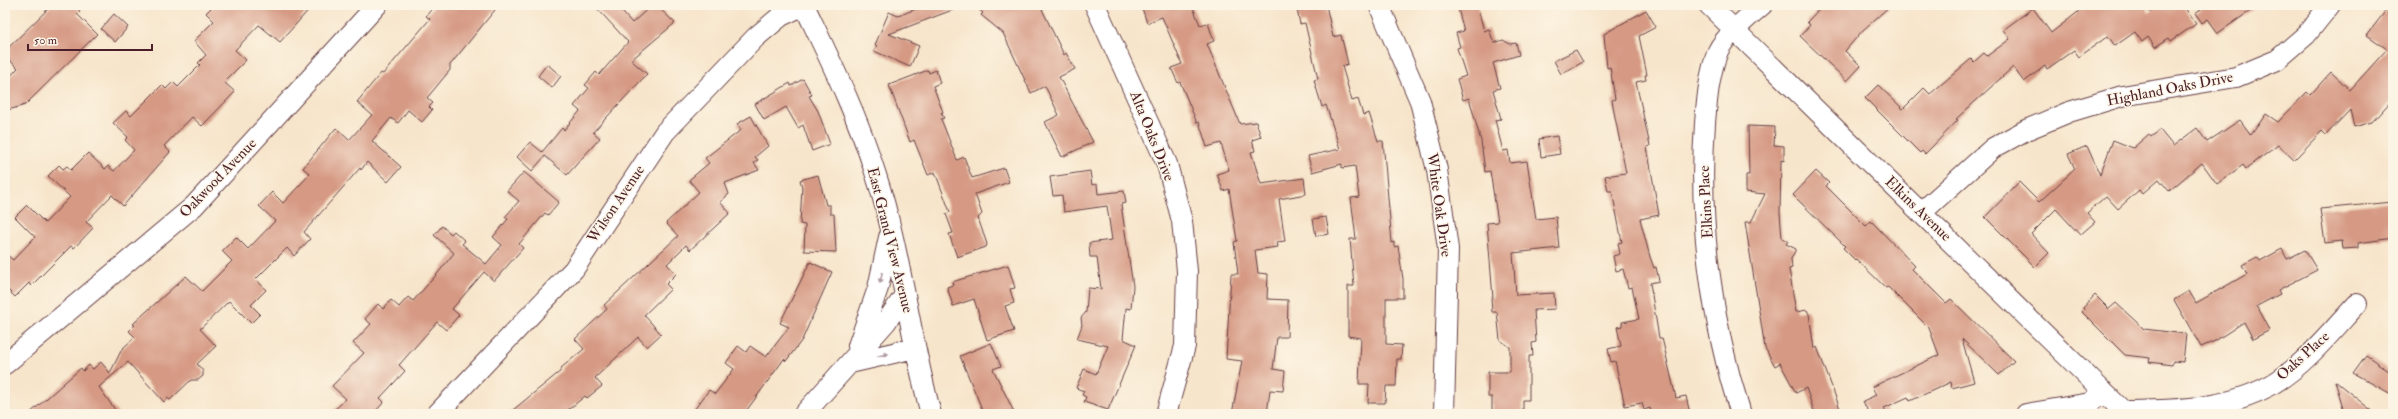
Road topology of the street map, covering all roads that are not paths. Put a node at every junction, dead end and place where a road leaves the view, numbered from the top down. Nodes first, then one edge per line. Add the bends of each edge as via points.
1 (377, 5) edge
2 (804, 5) edge
3 (1095, 5) edge
4 (1379, 5) edge
5 (1710, 5) edge
6 (1762, 5) edge
7 (2330, 5) edge
8 (1736, 31) junction
9 (1922, 212) junction
10 (890, 226) junction
11 (905, 295) junction
12 (2357, 304) dead end
13 (915, 348) junction
14 (850, 363) junction
15 (5, 364) edge
16 (2103, 391) junction
17 (2124, 413) edge
18 (437, 414) edge
19 (804, 414) edge
20 (931, 414) edge
21 (1166, 414) edge
22 (1444, 414) edge
23 (1741, 414) edge
24 (2026, 414) edge

1 - 15 street, Oakwood Avenue via 194,206
2 - 10 street, East Grand View Avenue via 858,123 876,173
2 - 18 street, Wilson Avenue via 781,16 756,37 665,132 574,269
3 - 21 street, Alta Oaks Drive via 1167,164 1182,222 1187,271 1185,346
4 - 22 street, White Oak Drive via 1420,101 1437,170 1448,249
5 - 8 street, Elkins Avenue
6 - 8 street, Elkins Place
7 - 9 street, Highland Oaks Drive via 2306,35 2277,60 2236,77 2122,96 2069,112 2026,130 1993,148
8 - 9 street, Elkins Avenue
8 - 23 street, Elkins Place via 1719,50 1713,68 1708,88 1703,146 1705,224 1717,324
9 - 16 street, Elkins Avenue
10 - 11 street, East Grand View Avenue
10 -> 14 street via 878,288
11 - 13 street, East Grand View Avenue
11 - 14 street via 886,322
12 - 17 street, Oaks Place via 2284,376 2250,394 2210,405
14 -> 13 street
13 - 20 street, East Grand View Avenue
14 - 19 street
16 - 17 street, Elkins Avenue
16 - 24 street via 2090,403

